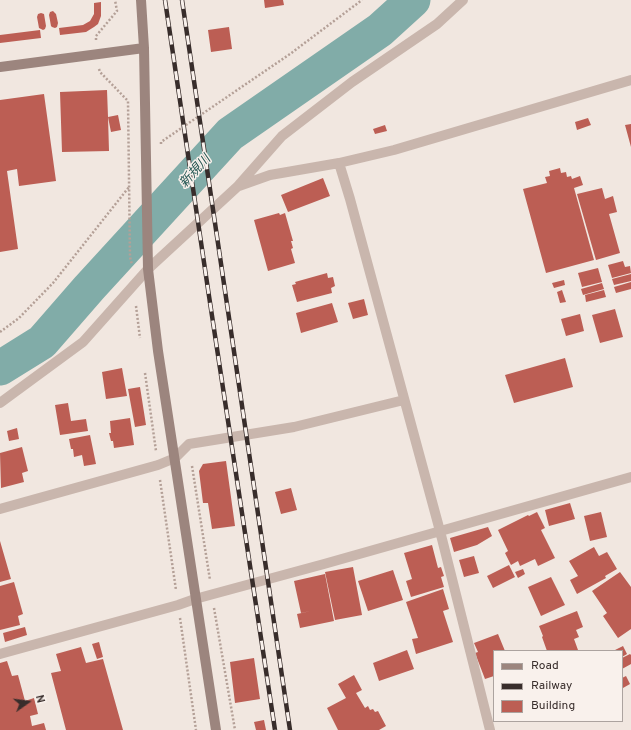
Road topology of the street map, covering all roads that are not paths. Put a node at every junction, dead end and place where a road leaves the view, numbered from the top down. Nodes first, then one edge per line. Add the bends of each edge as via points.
1 (141, 0) edge
2 (464, 0) edge
3 (144, 48) junction
4 (0, 67) edge
5 (631, 80) edge
6 (339, 162) junction
7 (238, 187) junction
8 (148, 270) junction
9 (404, 400) junction
10 (0, 403) edge
11 (175, 458) junction
12 (631, 477) edge
13 (0, 509) edge
14 (440, 531) junction
15 (195, 598) junction
16 (0, 654) edge
17 (216, 730) edge
18 (490, 730) edge

1 - 3 street
2 - 7 street via 437,24 352,82 282,136
3 - 4 street
3 - 8 street
5 - 6 street via 394,150
6 - 7 street via 270,175
6 - 9 street
7 - 8 street
8 - 10 street via 83,342
8 - 11 street
9 - 11 street via 294,428 189,444
9 - 14 street
11 - 13 street
11 - 15 street
12 - 14 street
14 - 15 street
14 - 18 street
15 - 16 street via 178,605
15 - 17 street

